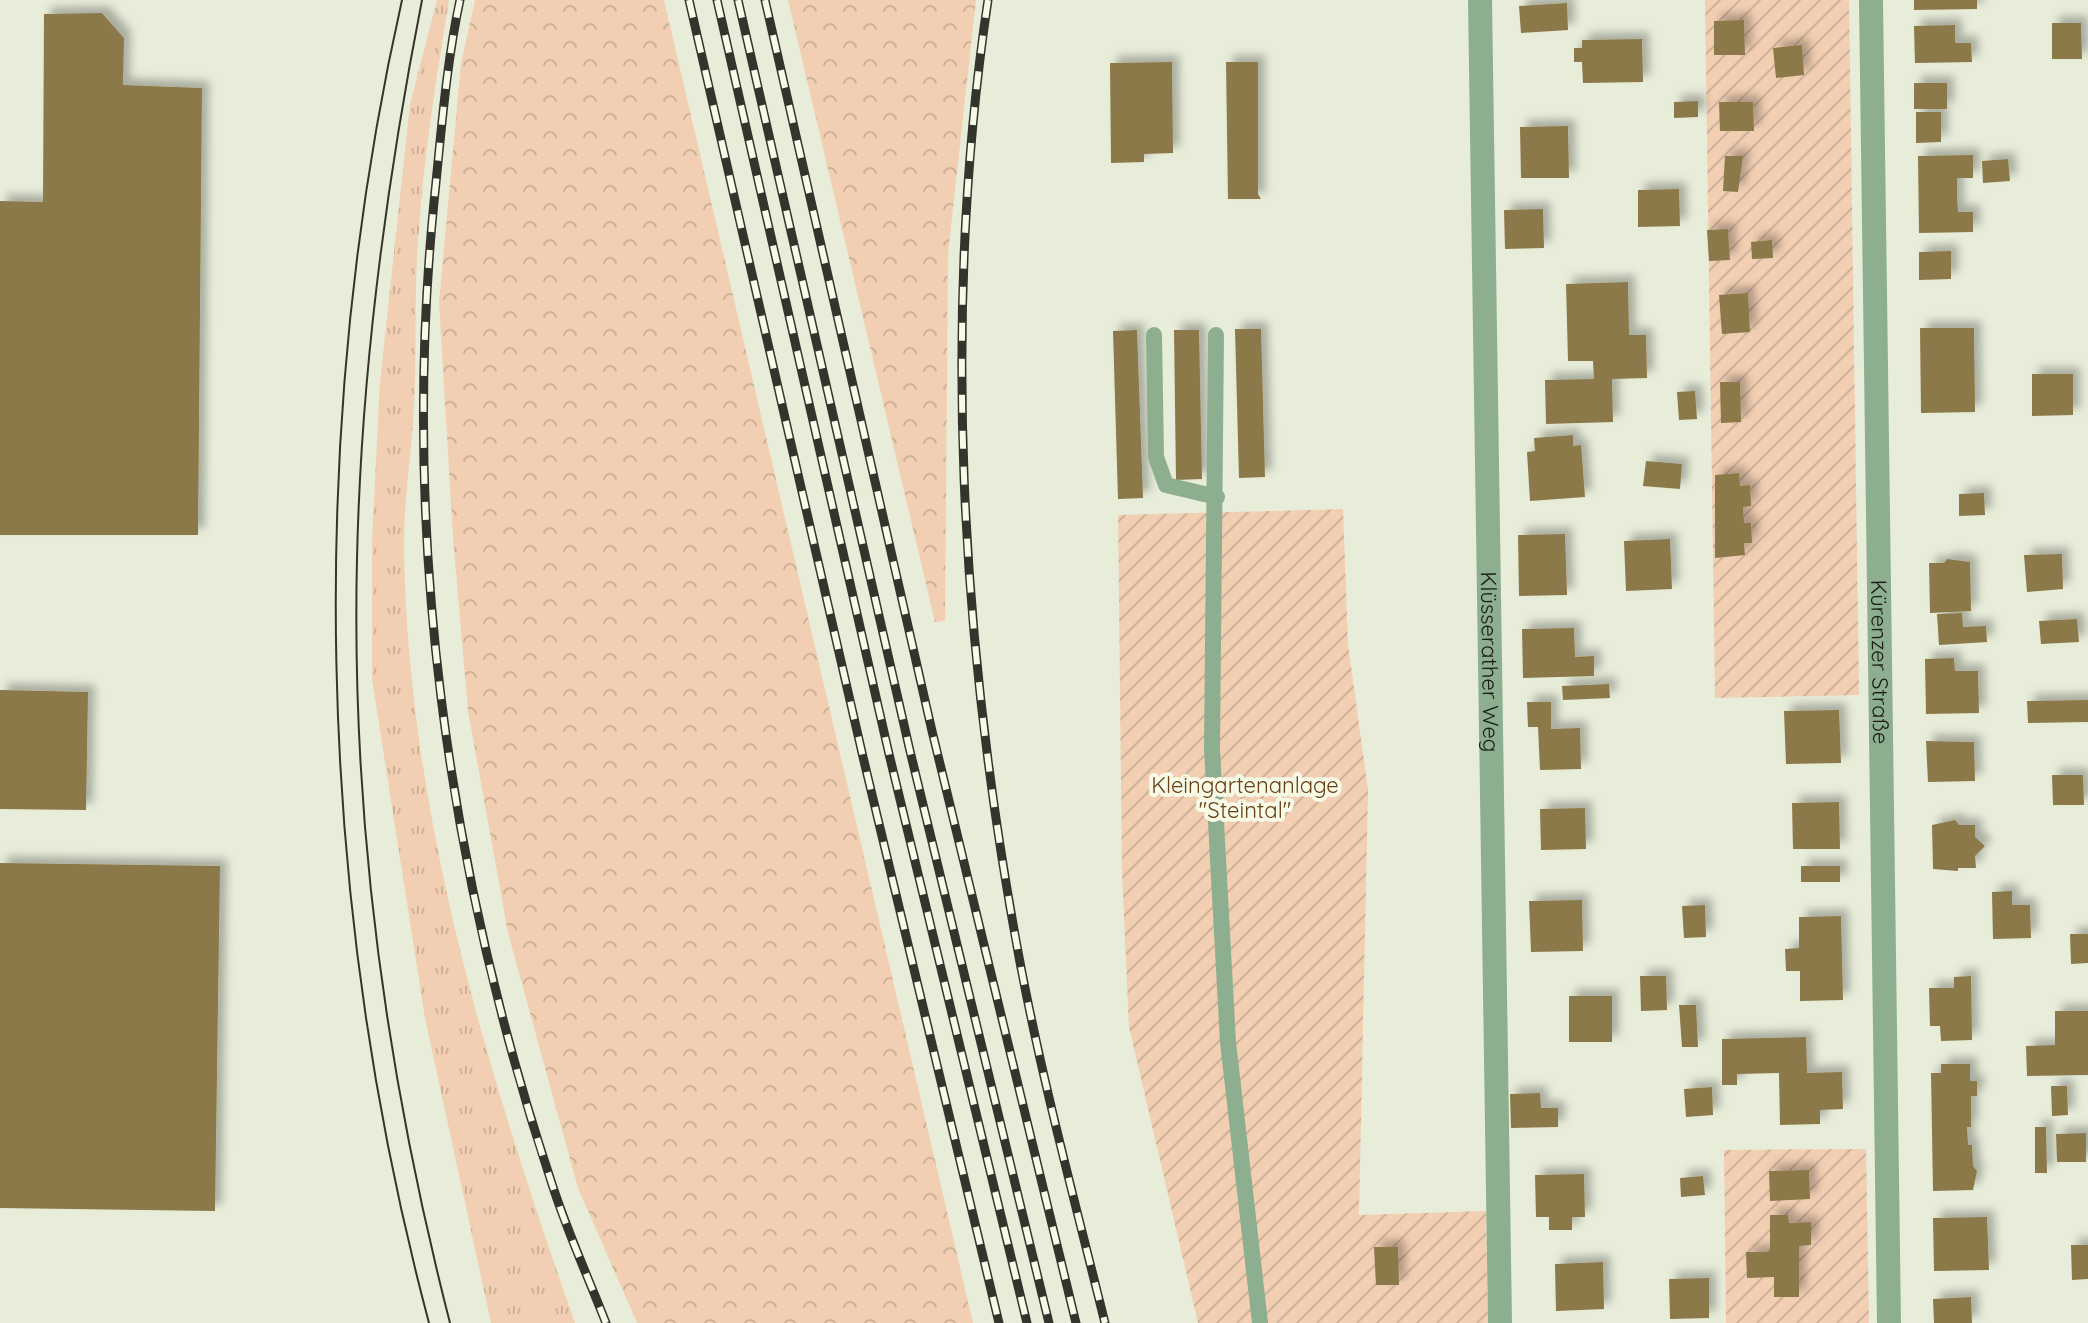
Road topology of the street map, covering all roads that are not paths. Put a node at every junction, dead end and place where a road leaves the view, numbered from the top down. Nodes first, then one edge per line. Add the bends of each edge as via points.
1 (1480, 0) edge
2 (1871, 0) edge
3 (1154, 335) dead end
4 (1216, 335) dead end
5 (1217, 497) junction
6 (1260, 1323) edge
7 (1500, 1323) edge
8 (1889, 1323) edge

1 - 7 street, Klüsserather Weg
2 - 8 street, Kürenzer Straße
3 - 5 lane via 1156,457 1166,485
4 - 5 lane
5 - 6 lane via 1212,749 1228,1042

